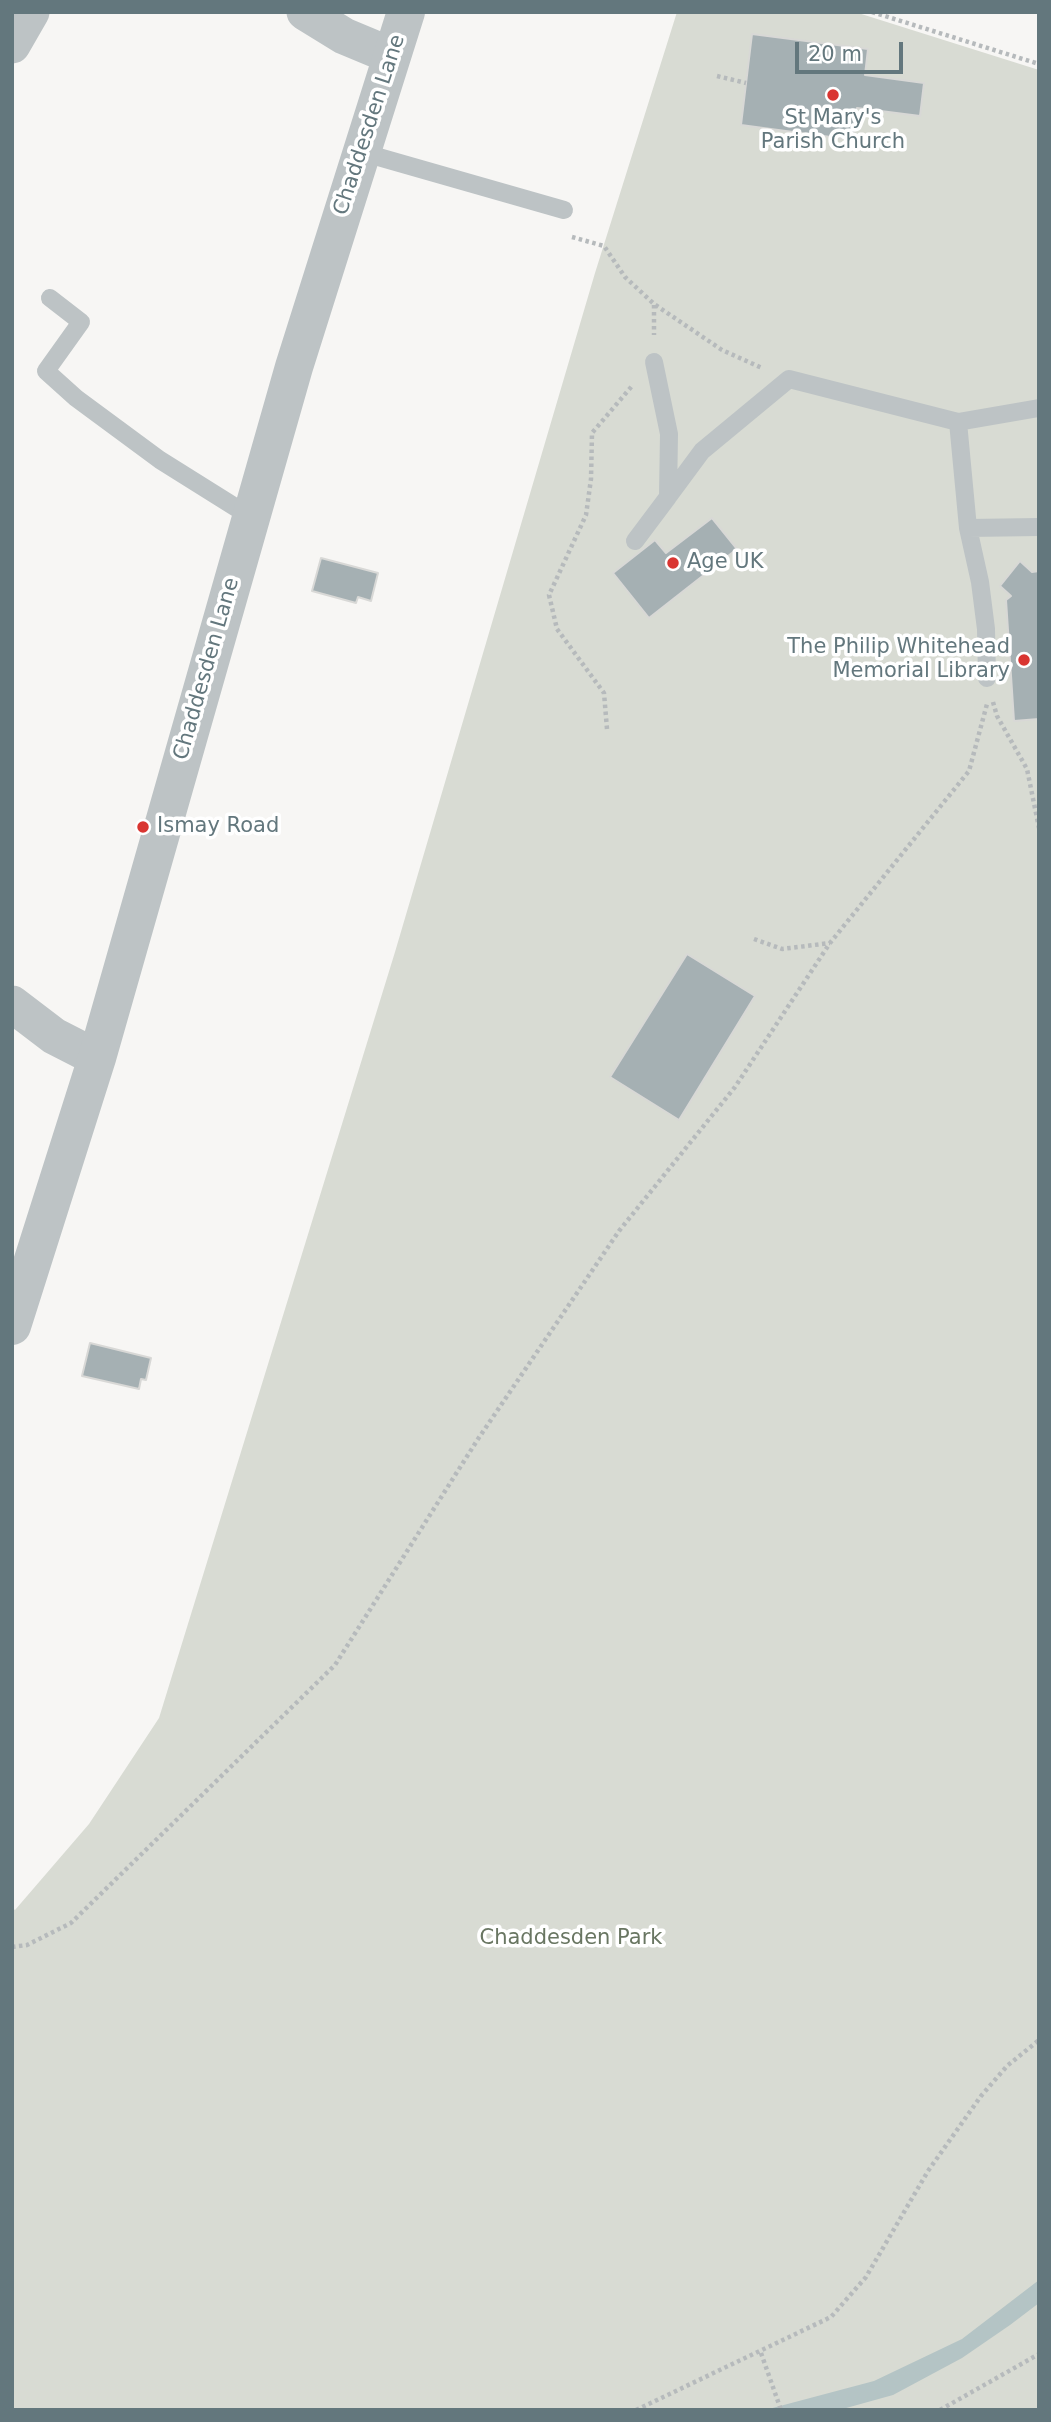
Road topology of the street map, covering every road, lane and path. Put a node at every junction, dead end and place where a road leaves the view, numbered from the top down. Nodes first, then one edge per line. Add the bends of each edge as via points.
1 (31, 12) edge
2 (304, 12) edge
3 (405, 12) edge
4 (872, 12) edge
5 (12, 45) edge
6 (392, 56) junction
7 (1039, 64) edge
8 (717, 76) dead end
9 (746, 83) dead end
10 (361, 152) junction
11 (564, 210) dead end
12 (604, 246) dead end
13 (50, 298) dead end
14 (654, 362) dead end
15 (637, 376) dead end
16 (789, 379) junction
17 (1039, 408) edge
18 (958, 422) junction
19 (668, 497) junction
20 (251, 517) junction
21 (1039, 527) edge
22 (968, 528) junction
23 (635, 541) dead end
24 (987, 678) junction
25 (607, 729) dead end
26 (1039, 828) edge
27 (754, 939) dead end
28 (830, 943) junction
29 (12, 1004) edge
30 (97, 1059) junction
31 (12, 1326) edge
32 (12, 1947) edge
33 (1039, 2040) edge
34 (761, 2353) junction
35 (1039, 2354) edge
36 (636, 2410) edge
37 (781, 2410) edge
38 (940, 2410) edge

1 - 5 street
2 - 6 street via 344,36
3 - 6 street, Chaddesden Lane
4 - 7 path
6 - 10 street, Chaddesden Lane
8 - 9 path
10 - 11 lane
10 - 20 street, Chaddesden Lane
12 - 16 path via 625,277 654,304 722,350
13 - 20 lane via 81,322 46,371 160,460
14 - 19 lane via 669,434
15 - 25 path via 592,433 586,515 549,595 557,629 604,693
16 - 18 lane
16 - 19 lane via 702,451
17 - 18 lane
18 - 22 lane
19 - 23 lane
20 - 30 street, Chaddesden Lane
21 - 22 lane
22 - 24 lane via 980,582
24 - 26 path via 997,716 1027,769
24 - 28 path via 987,702 969,771
27 - 28 path via 782,949
28 - 32 path via 735,1087 619,1231 478,1439 335,1665 71,1923 27,1945
29 - 30 street via 54,1036
30 - 31 street, Chaddesden Lane
33 - 34 path via 1007,2066 981,2096 928,2171 866,2277 831,2317
34 - 36 path
34 - 37 path
35 - 38 path

